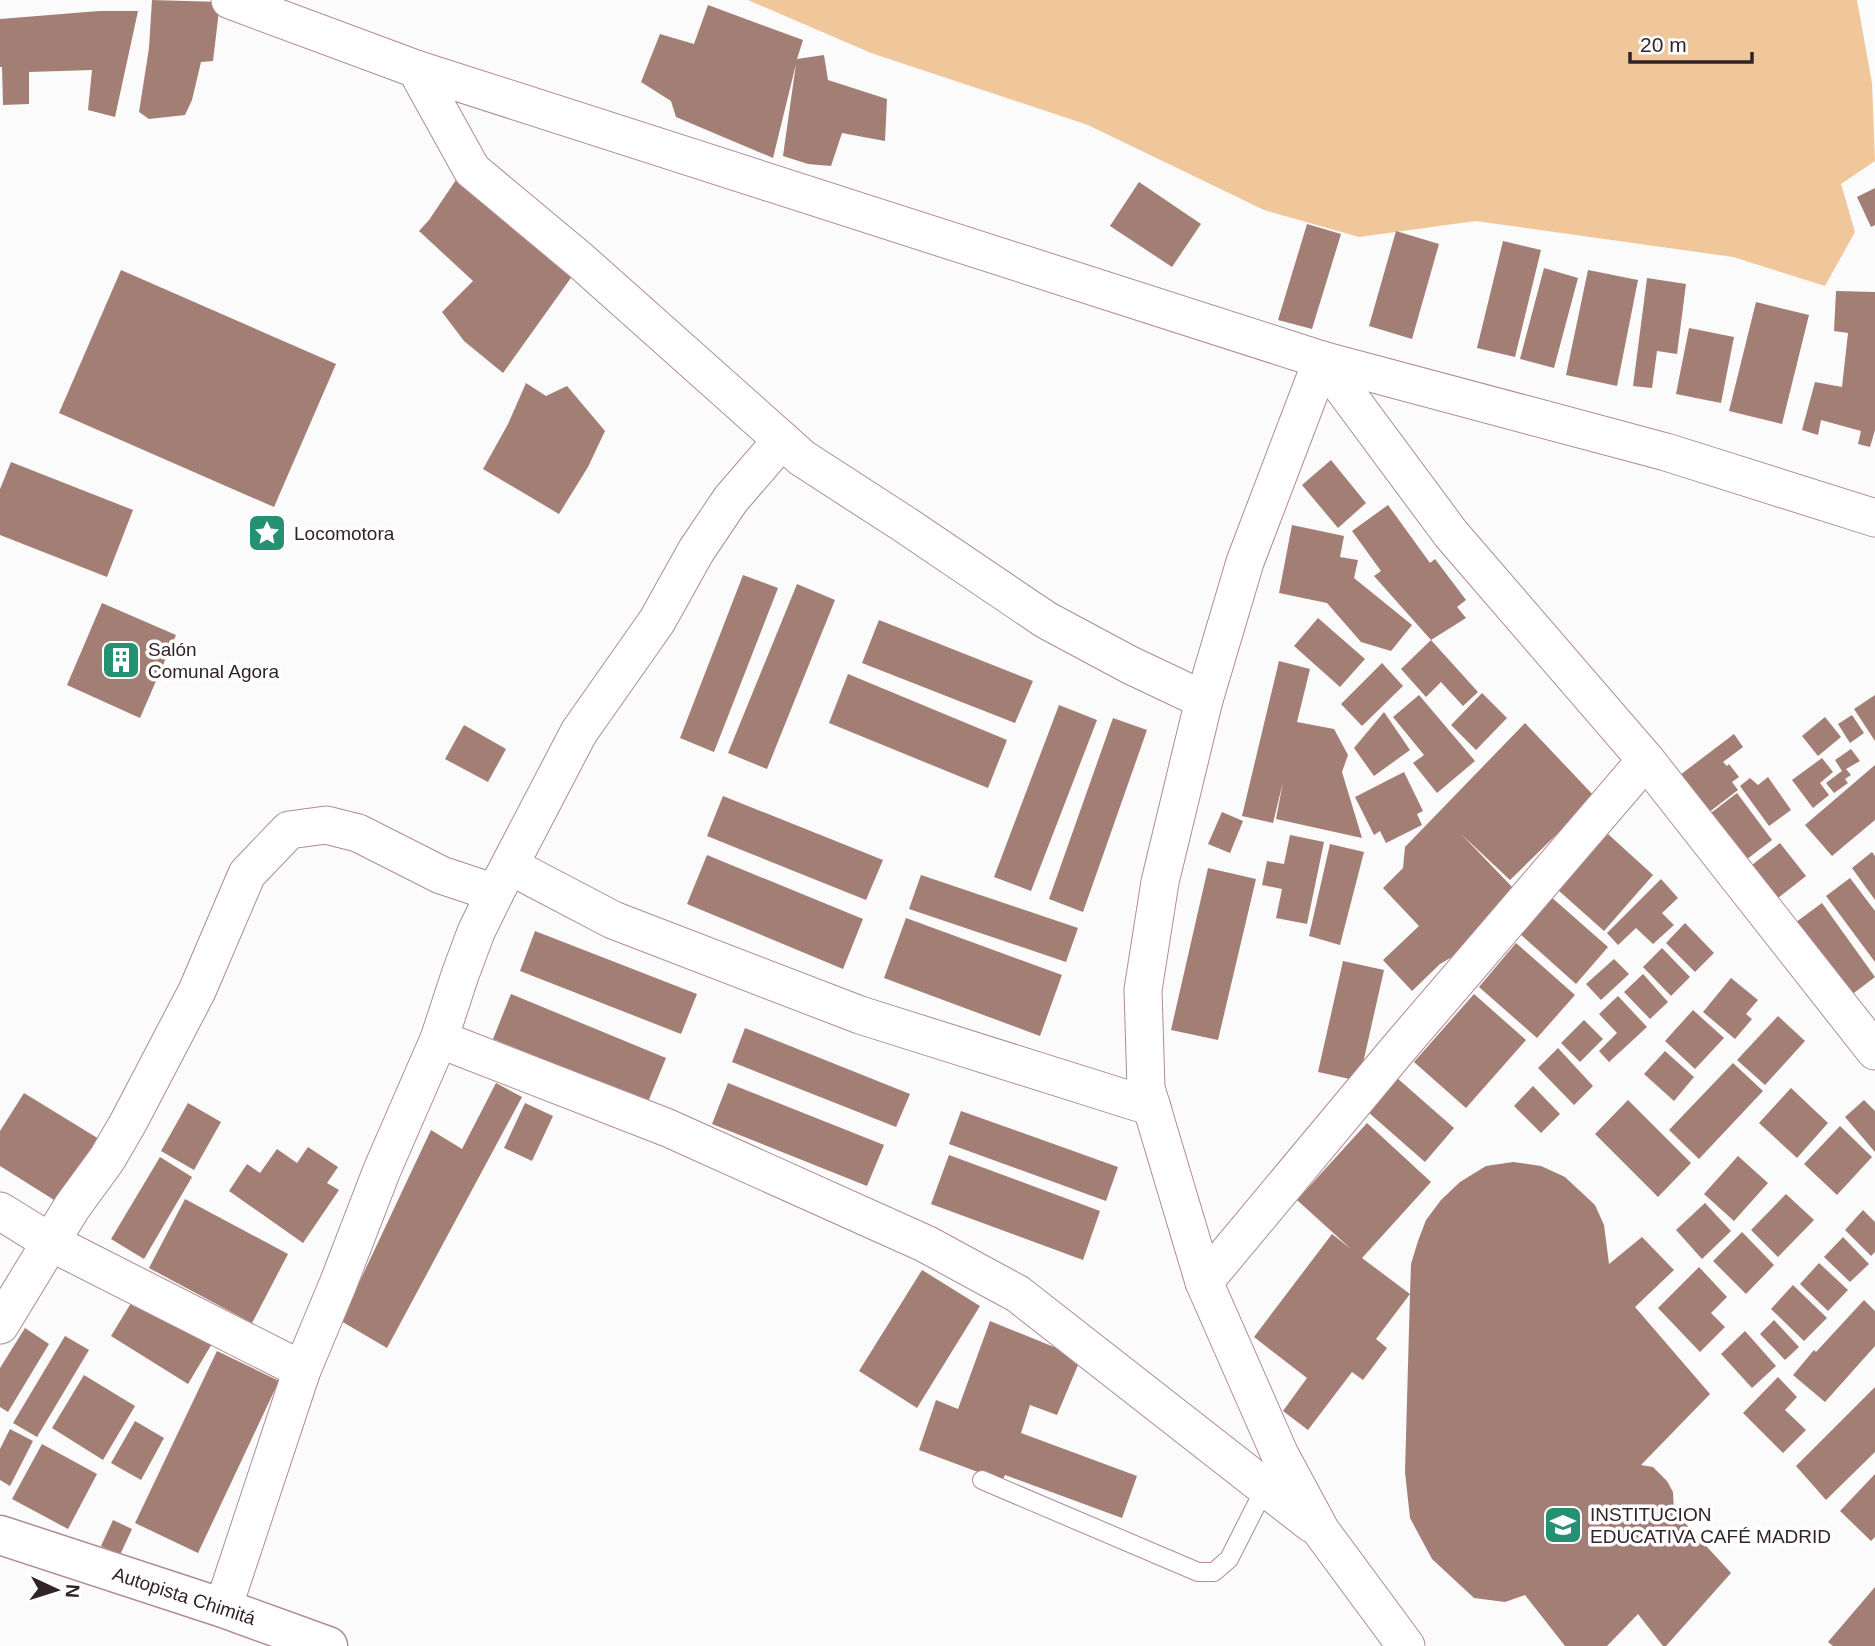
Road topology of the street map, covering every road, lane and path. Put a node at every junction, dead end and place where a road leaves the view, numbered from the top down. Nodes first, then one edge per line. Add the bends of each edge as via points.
1 (230, 0) edge
2 (416, 69) junction
3 (1322, 360) junction
4 (782, 440) junction
5 (1875, 518) edge
6 (1204, 700) junction
7 (1646, 760) junction
8 (502, 880) junction
9 (439, 1038) junction
10 (1875, 1051) edge
11 (1152, 1107) junction
12 (0, 1211) edge
13 (50, 1242) junction
14 (1204, 1282) junction
15 (0, 1325) edge
16 (302, 1370) junction
17 (1280, 1455) junction
18 (982, 1480) dead end
19 (1265, 1489) junction
20 (1321, 1531) junction
21 (0, 1535) edge
22 (223, 1608) junction
23 (328, 1646) edge
24 (1406, 1646) edge

1 - 2 street
2 - 3 street
2 - 4 street via 472,170
3 - 5 street via 1666,452
3 - 6 street via 1245,562
3 - 7 street via 1451,534
4 - 6 street via 802,458 1046,620
4 - 8 street via 731,499 657,621 579,732
6 - 11 street via 1160,882 1143,990 1146,1088
7 - 10 street
7 - 14 street
8 - 9 street via 477,932
8 - 11 street via 860,1015
8 - 13 street via 441,875 358,833 326,824 289,830 247,874 159,1066 107,1159
9 - 16 street
9 - 19 street via 668,1128 926,1244 1018,1294
11 - 14 street
12 - 13 street
13 - 15 street
13 - 16 street
14 - 17 street
16 - 22 street
17 - 19 lane
17 - 20 street
18 - 19 lane via 1198,1572 1214,1572 1229,1559
19 - 20 street
20 - 24 street
21 - 22 highway, Autopista Chimitá
22 - 23 highway, Autopista Chimitá

